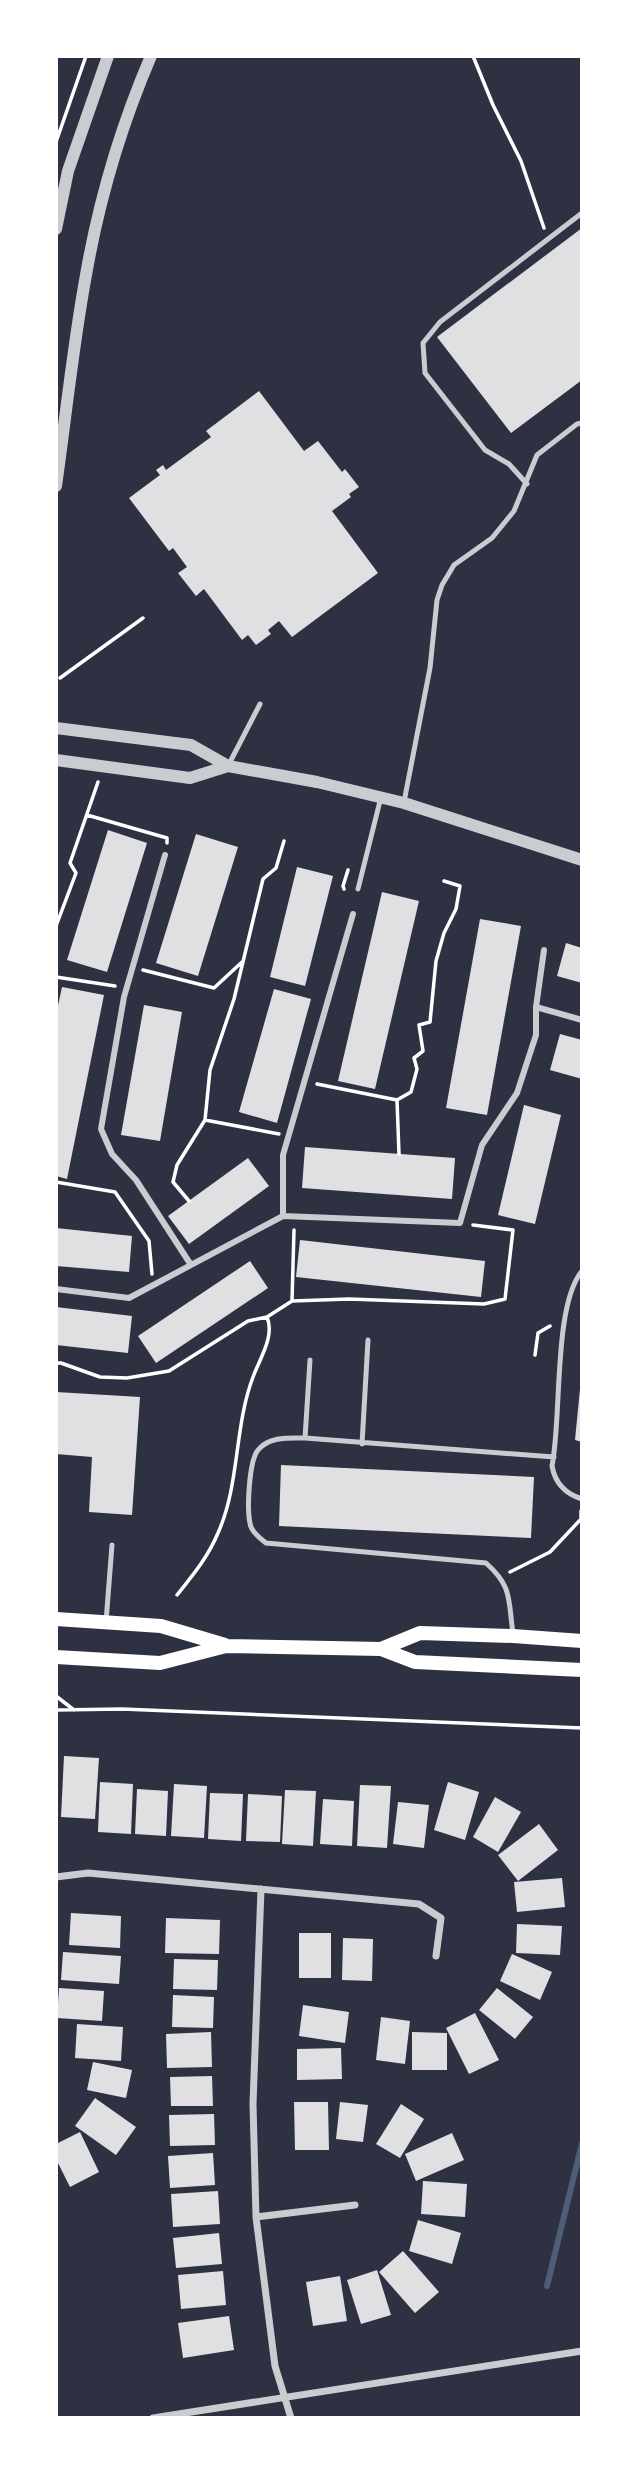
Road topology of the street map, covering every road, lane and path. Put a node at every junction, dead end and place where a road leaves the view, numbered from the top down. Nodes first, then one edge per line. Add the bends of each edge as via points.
1 (86, 56) edge
2 (108, 56) edge
3 (151, 56) edge
4 (473, 56) edge
5 (56, 142) edge
6 (582, 214) edge
7 (56, 229) edge
8 (548, 240) junction
9 (582, 423) edge
10 (527, 484) junction
11 (56, 486) edge
12 (144, 618) dead end
13 (60, 678) dead end
14 (260, 704) dead end
15 (56, 728) edge
16 (56, 760) edge
17 (228, 766) junction
18 (98, 782) dead end
19 (381, 797) junction
20 (404, 803) junction
21 (87, 815) junction
22 (284, 841) dead end
23 (165, 855) joint
24 (582, 860) edge
25 (444, 881) dead end
26 (358, 889) dead end
27 (353, 914) dead end
28 (56, 926) edge
29 (544, 950) dead end
30 (243, 961) junction
31 (133, 967) junction
32 (56, 977) edge
33 (127, 988) junction
34 (536, 1007) junction
35 (582, 1020) edge
36 (305, 1082) junction
37 (397, 1100) junction
38 (205, 1120) junction
39 (289, 1136) junction
40 (399, 1154) dead end
41 (56, 1182) edge
42 (189, 1201) dead end
43 (283, 1216) junction
44 (460, 1223) junction
45 (294, 1241) dead end
46 (191, 1265) junction
47 (582, 1271) edge
48 (153, 1285) junction
49 (56, 1289) edge
50 (292, 1301) junction
51 (267, 1317) junction
52 (565, 1318) junction
53 (368, 1340) dead end
54 (535, 1355) dead end
55 (310, 1360) dead end
56 (56, 1363) edge
57 (305, 1438) junction
58 (362, 1444) junction
59 (554, 1457) junction
60 (581, 1499) edge
61 (112, 1545) dead end
62 (500, 1575) junction
63 (177, 1595) dead end
64 (56, 1619) edge
65 (106, 1622) junction
66 (513, 1636) junction
67 (582, 1642) edge
68 (226, 1646) junction
69 (381, 1649) junction
70 (56, 1657) edge
71 (582, 1670) edge
72 (56, 1696) edge
73 (56, 1710) edge
74 (75, 1711) junction
75 (582, 1728) edge
76 (56, 1877) edge
77 (261, 1889) junction
78 (436, 1956) dead end
79 (355, 2205) dead end
80 (256, 2217) junction
81 (582, 2351) edge
82 (582, 2364) edge
83 (582, 2388) edge
84 (285, 2399) junction
85 (153, 2418) edge
86 (290, 2418) edge

1 - 5 path
2 - 7 street via 68,171
3 - 11 street via 120,137 99,213
4 - 8 path via 521,161
6 - 8 lane
8 - 10 lane via 440,322 423,343 425,373 485,450 509,464
9 - 10 lane via 537,455
10 - 20 lane via 514,511 492,538 454,565 442,585
12 - 13 path
14 - 17 lane
15 - 17 street via 191,744
16 - 17 street via 190,778
17 - 19 street
18 - 21 path
19 - 20 street
19 - 26 lane
20 - 24 street
21 - 23 path via 167,838
21 - 28 path via 70,863 76,873
22 - 30 path via 276,868 263,879
23 - 31 street
25 - 37 path via 460,886 456,909 436,961 430,1022 419,1025 423,1051 414,1058 417,1069 411,1093
27 - 36 street
29 - 34 street
30 - 31 path via 214,989
30 - 38 path via 209,1070
31 - 33 street
32 - 33 path
33 - 46 street via 101,1129 112,1153 136,1180
34 - 35 street
34 - 44 street via 536,1035 517,1093 482,1145
36 - 37 path
36 - 39 street
37 - 40 path
38 - 39 path
38 - 42 path via 177,1165 173,1182
39 - 43 street via 283,1156
41 - 48 path via 115,1192 149,1241
43 - 44 street
43 - 46 street
44 - 50 path via 513,1230 505,1299 484,1304 349,1298
45 - 50 path
46 - 48 street
47 - 52 lane via 574,1282
48 - 49 street via 129,1298
50 - 51 path
51 - 56 path via 248,1321 169,1371 100,1377
51 - 63 path via 271,1331 249,1387 229,1501 219,1532 205,1561
52 - 54 path via 538,1333
52 - 59 lane
53 - 58 lane
55 - 57 lane
57 - 58 lane
57 - 62 lane via 273,1440 259,1448 252,1461 249,1518 253,1531 266,1543 486,1563
58 - 59 lane
59 - 60 lane via 558,1483 569,1495
60 - 62 path via 581,1519 550,1552
61 - 65 lane
62 - 66 lane via 508,1588
64 - 65 main road
65 - 68 main road via 161,1626
66 - 67 main road
66 - 69 main road via 420,1633
68 - 69 main road
68 - 70 main road via 160,1663
69 - 71 main road via 415,1662
72 - 74 path
73 - 74 path
74 - 75 path via 122,1709
76 - 77 street via 88,1873
77 - 78 street via 419,1904 441,1918
77 - 80 street via 253,2104
79 - 80 street
80 - 84 street via 273,2349
81 - 84 street
82 - 83 path
84 - 85 street
84 - 86 street

